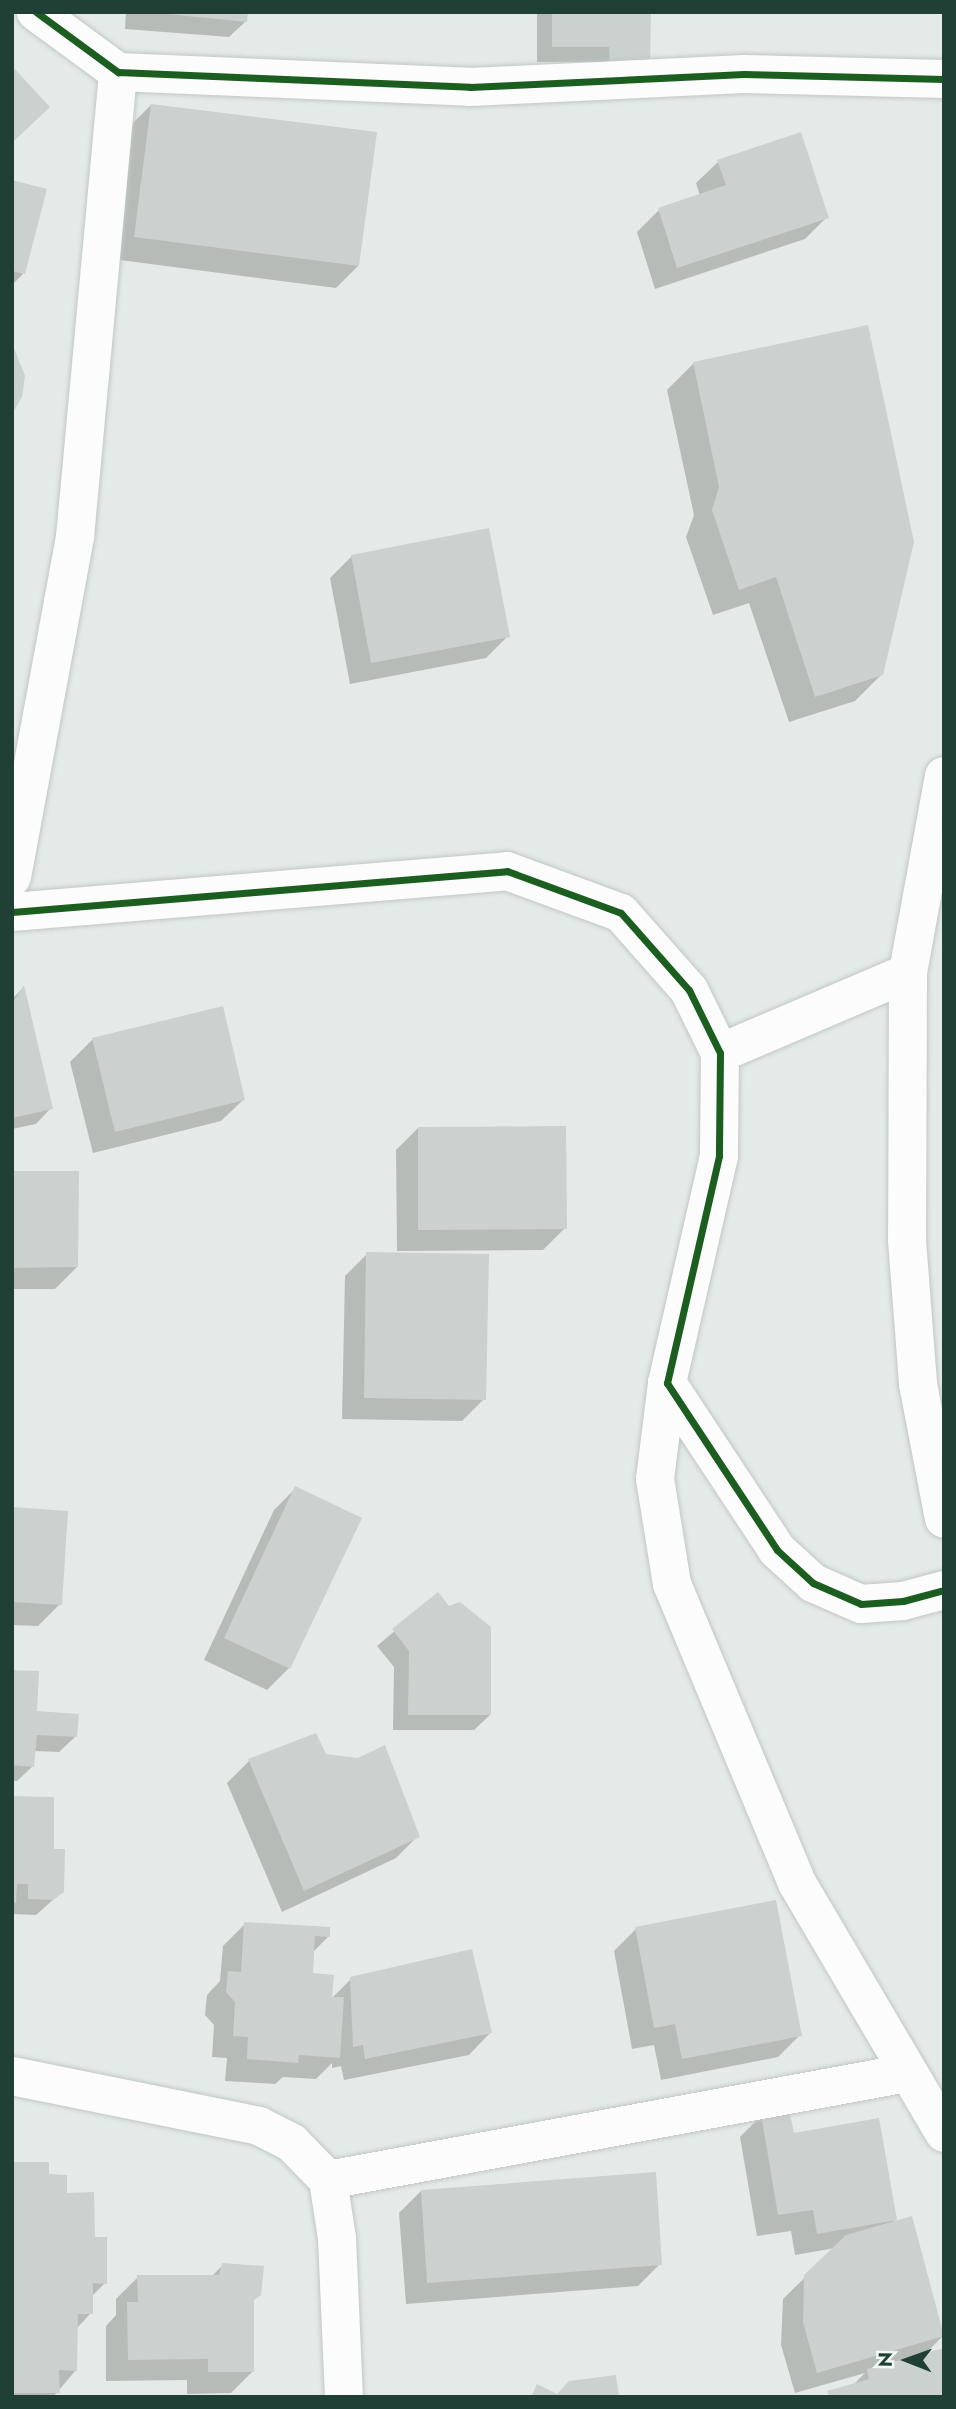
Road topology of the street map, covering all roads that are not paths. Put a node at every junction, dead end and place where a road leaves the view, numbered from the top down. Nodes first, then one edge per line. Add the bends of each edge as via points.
1 (36, 12) edge
2 (118, 72) junction
3 (944, 79) edge
4 (944, 776) edge
5 (12, 877) edge
6 (12, 912) edge
7 (908, 972) junction
8 (720, 1053) junction
9 (667, 1383) junction
10 (944, 1519) edge
11 (944, 1591) edge
12 (907, 2073) junction
13 (12, 2076) edge
14 (944, 2133) edge
15 (328, 2180) junction
16 (344, 2397) edge

1 - 2 street
2 - 3 street via 470,87 744,74
2 - 5 street via 75,537
4 - 7 street
6 - 8 street via 507,871 621,913 688,990
7 - 8 street
7 - 10 street via 907,1240 918,1384
8 - 9 street via 719,1156
9 - 11 street via 777,1550 813,1583 861,1604 903,1601
9 - 12 street via 655,1479 672,1584 797,1883
12 - 14 street
12 - 15 street
13 - 15 street via 259,2126 292,2143
15 - 16 street via 337,2238

